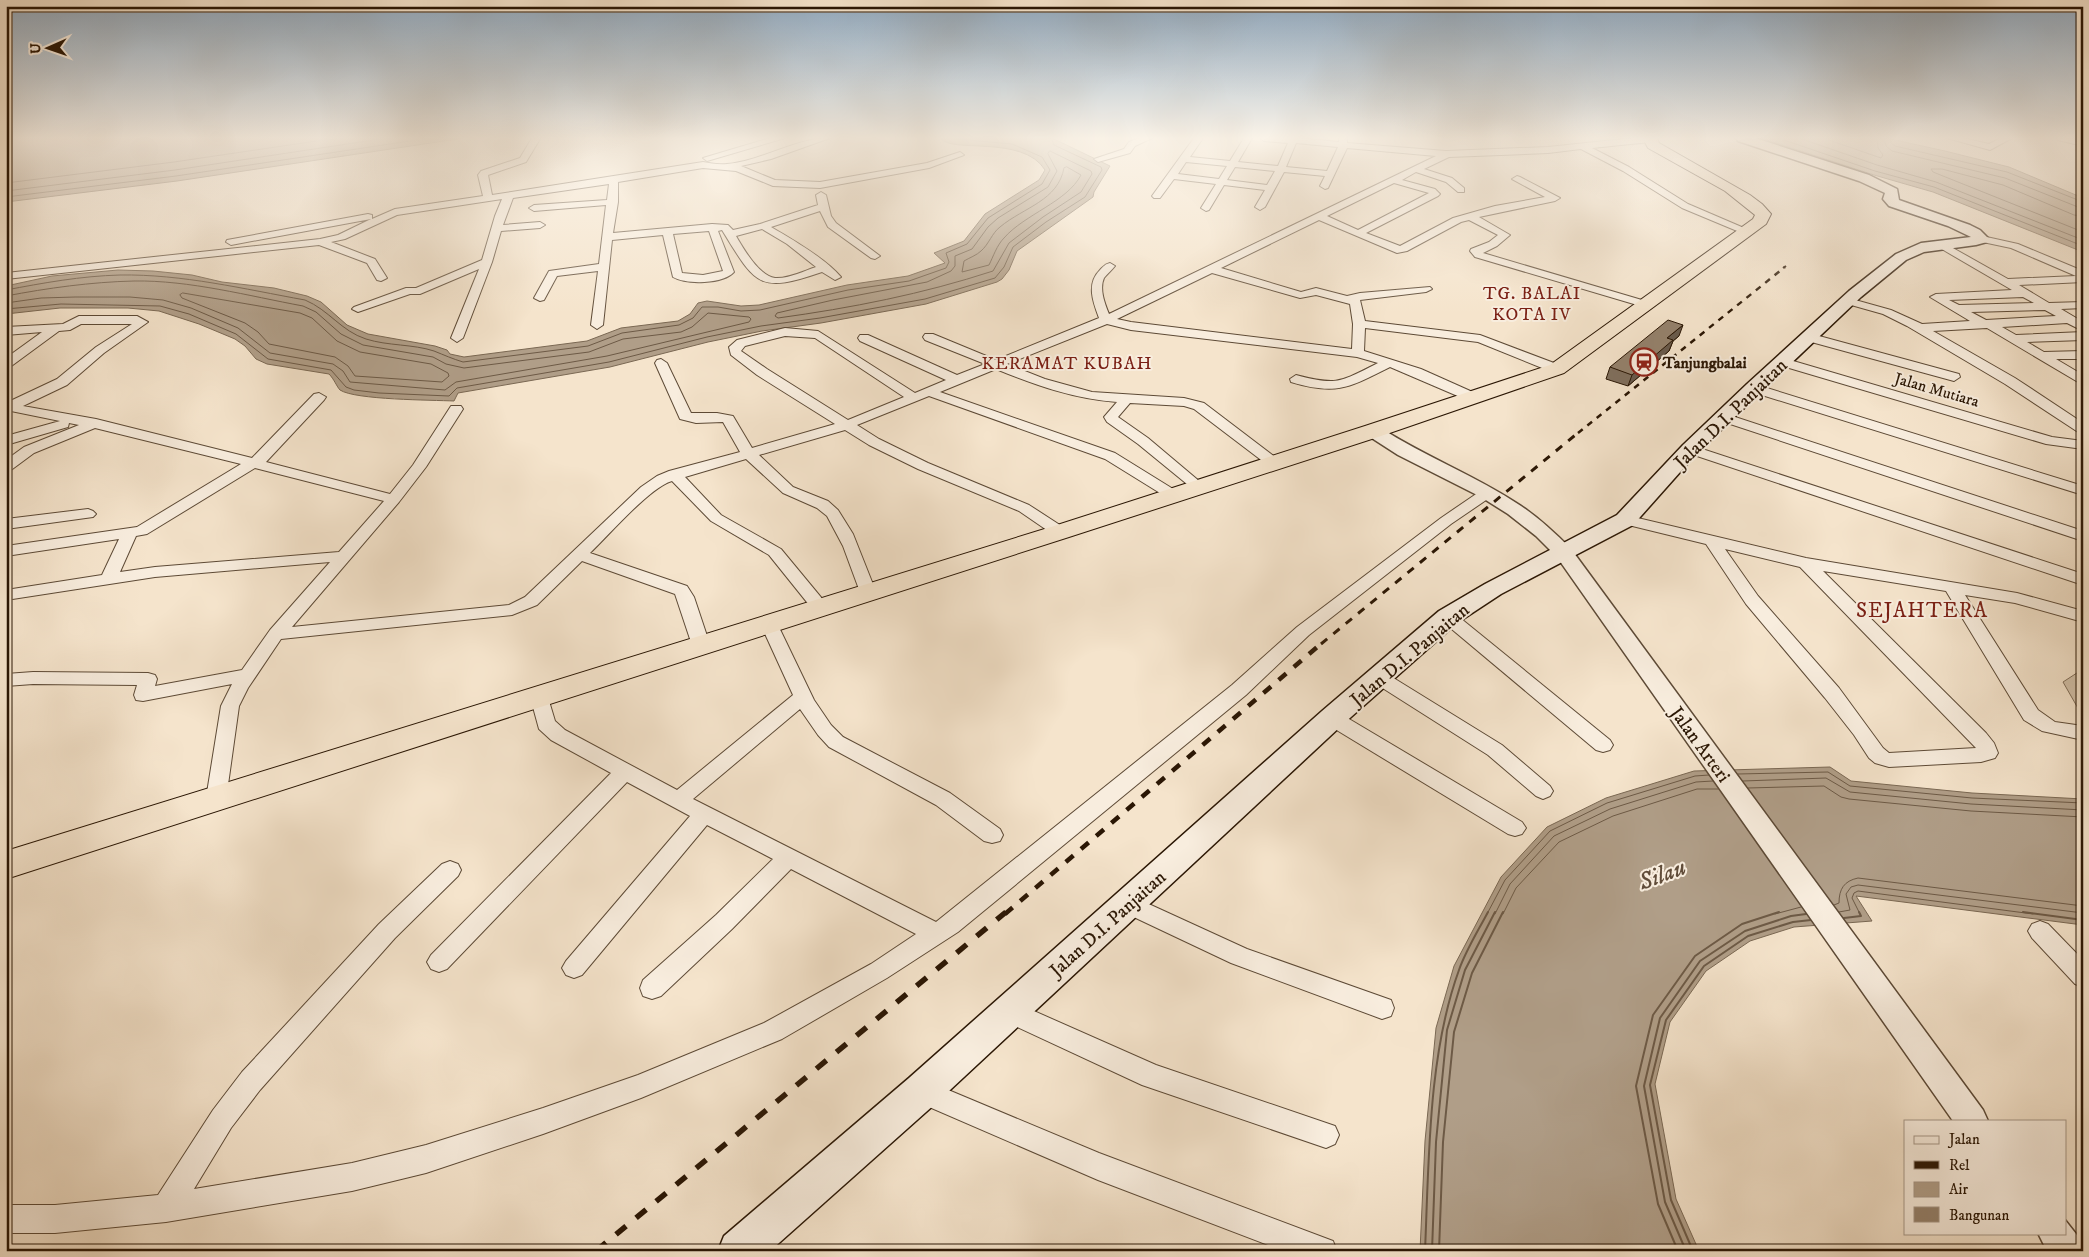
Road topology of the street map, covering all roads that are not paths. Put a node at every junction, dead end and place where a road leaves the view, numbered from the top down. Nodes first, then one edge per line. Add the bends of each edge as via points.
1 (500, 197) edge
2 (508, 197) edge
3 (613, 197) edge
4 (822, 197) edge
5 (1213, 197) edge
6 (1265, 197) edge
7 (1358, 197) edge
8 (1430, 197) edge
9 (1552, 197) edge
10 (1670, 197) edge
11 (1741, 197) edge
12 (1891, 197) edge
13 (488, 199) joint
14 (613, 202) junction
15 (824, 206) junction
16 (1260, 207) dead end
17 (534, 208) dead end
18 (1206, 208) dead end
19 (388, 214) junction
20 (1317, 216) junction
21 (1470, 216) junction
22 (540, 225) dead end
23 (763, 226) junction
24 (712, 227) junction
25 (497, 228) junction
26 (667, 231) junction
27 (1746, 231) junction
28 (730, 234) junction
29 (1358, 234) junction
30 (608, 237) junction
31 (1982, 239) junction
32 (235, 240) junction
33 (320, 242) junction
34 (1944, 246) junction
35 (211, 253) junction
36 (875, 256) dead end
37 (487, 262) junction
38 (117, 263) junction
39 (1110, 266) dead end
40 (604, 267) junction
41 (753, 268) junction
42 (825, 268) junction
43 (1211, 269) junction
44 (729, 272) junction
45 (2083, 275) edge
46 (6, 276) edge
47 (835, 277) dead end
48 (381, 278) dead end
49 (2083, 279) edge
50 (2007, 282) junction
51 (1426, 289) dead end
52 (2025, 293) junction
53 (540, 298) dead end
54 (1350, 300) junction
55 (1848, 301) junction
56 (2083, 304) edge
57 (1648, 305) junction
58 (2046, 305) junction
59 (358, 309) dead end
60 (1957, 309) junction
61 (2069, 319) junction
62 (1106, 320) junction
63 (1359, 324) junction
64 (1986, 324) junction
65 (597, 325) dead end
66 (2083, 327) edge
67 (56, 328) junction
68 (1921, 328) junction
69 (6, 331) edge
70 (2083, 336) edge
71 (928, 337) dead end
72 (1808, 337) junction
73 (456, 338) dead end
74 (864, 338) dead end
75 (2014, 339) junction
76 (1358, 353) junction
77 (2083, 355) edge
78 (2043, 356) junction
79 (1390, 362) junction
80 (1783, 362) junction
81 (661, 363) dead end
82 (6, 364) edge
83 (995, 365) junction
84 (1557, 368) junction
85 (1954, 377) dead end
86 (2080, 377) edge
87 (1296, 379) dead end
88 (957, 380) junction
89 (1754, 388) junction
90 (929, 392) junction
91 (319, 397) dead end
92 (1472, 397) junction
93 (914, 398) junction
94 (1126, 399) junction
95 (8, 408) edge
96 (456, 410) dead end
97 (1723, 418) junction
98 (78, 419) junction
99 (96, 423) junction
100 (846, 426) junction
101 (2083, 429) edge
102 (1373, 431) junction
103 (6, 441) edge
104 (2083, 445) edge
105 (1690, 449) junction
106 (748, 453) junction
107 (256, 463) junction
108 (1274, 463) junction
109 (6, 467) edge
110 (674, 474) junction
111 (1186, 490) junction
112 (2083, 491) edge
113 (1487, 493) junction
114 (394, 499) junction
115 (88, 514) dead end
116 (1625, 520) junction
117 (6, 524) edge
118 (1060, 532) junction
119 (130, 534) junction
120 (2083, 536) edge
121 (1712, 542) junction
122 (6, 551) edge
123 (1564, 553) junction
124 (579, 555) junction
125 (345, 556) junction
126 (1806, 564) junction
127 (109, 578) junction
128 (2083, 580) edge
129 (1951, 586) junction
130 (868, 592) junction
131 (6, 595) edge
132 (820, 607) junction
133 (1448, 617) junction
134 (2083, 617) edge
135 (769, 623) junction
136 (276, 634) junction
137 (700, 645) junction
138 (247, 675) junction
139 (1380, 678) junction
140 (6, 680) edge
141 (539, 696) junction
142 (804, 697) junction
143 (1332, 718) junction
144 (2083, 733) edge
145 (1603, 745) dead end
146 (624, 772) junction
147 (1544, 791) dead end
148 (216, 799) junction
149 (678, 800) junction
150 (704, 814) junction
151 (1515, 828) dead end
152 (992, 835) dead end
153 (789, 857) junction
154 (6, 865) edge
155 (450, 870) dead end
156 (1129, 904) junction
157 (2040, 931) dead end
158 (937, 934) junction
159 (439, 962) dead end
160 (574, 968) dead end
161 (2083, 977) edge
162 (652, 988) dead end
163 (1382, 1008) dead end
164 (1009, 1011) junction
165 (922, 1091) junction
166 (1964, 1111) edge
167 (1326, 1135) dead end
168 (166, 1208) junction
169 (6, 1219) edge
170 (2056, 1234) edge
171 (739, 1251) edge
172 (1323, 1251) edge
173 (2068, 1251) edge

1 - 13 street
2 - 25 street
3 - 14 street
4 - 15 street
5 - 18 street
6 - 16 street
7 - 20 street
8 - 29 street
9 - 21 street via 1555,198
10 - 27 street
11 - 27 highway via 1760,208 1763,214 1760,221
12 - 31 main road via 1894,203 1944,220
13 - 19 street
14 - 17 street
14 - 30 street
15 - 23 street
15 - 36 street via 832,225
19 - 32 street
19 - 33 street via 341,237
20 - 29 street
20 - 43 street
21 - 29 street via 1397,250
21 - 57 street via 1505,235 1475,251 1479,255
22 - 25 street
23 - 28 street
23 - 42 street
24 - 26 street
24 - 28 street via 726,228
24 - 44 street
25 - 37 street
26 - 30 street
26 - 44 street via 675,271 680,278
27 - 57 highway
28 - 41 street
30 - 40 street
31 - 34 main road, Jalan D.I. Panjaitan
31 - 45 street via 2014,246
32 - 35 street
32 - 38 street
33 - 35 street
33 - 48 street via 371,261
34 - 50 street
34 - 55 main road, Jalan D.I. Panjaitan via 1921,248 1901,257
35 - 38 street
37 - 59 street via 418,293 410,290
37 - 73 street
38 - 46 street
39 - 62 street via 1099,277 1097,290
40 - 53 street via 552,273
40 - 65 street
41 - 42 street via 769,281
41 - 44 street
42 - 47 street
43 - 54 street via 1300,295 1316,291
43 - 62 street
49 - 50 street
50 - 52 street
51 - 54 street via 1360,296
52 - 58 street
52 - 60 street via 1936,297
54 - 63 street via 1356,302
55 - 68 street via 1887,312
55 - 72 main road, Jalan D.I. Panjaitan
56 - 58 street
57 - 84 highway
58 - 60 street
58 - 61 street
60 - 64 street
61 - 64 street
61 - 66 street
62 - 76 street via 1131,326
62 - 83 street
63 - 76 street
63 - 84 street via 1480,339
64 - 68 street
64 - 75 street
67 - 69 street
67 - 82 street
67 - 95 street via 82,319 142,322 100,350 62,382
68 - 101 street
70 - 75 street
71 - 83 street
72 - 80 main road, Jalan D.I. Panjaitan
72 - 85 street
74 - 88 street
75 - 78 street
76 - 79 street
77 - 78 street
78 - 86 street
79 - 87 street via 1335,387
79 - 92 street
80 - 89 main road, Jalan D.I. Panjaitan
80 - 104 street, Jalan Mutiara via 2052,441
81 - 106 street via 685,416 728,419
83 - 88 street
83 - 94 street via 1091,396
84 - 92 highway
88 - 90 street
89 - 97 main road, Jalan D.I. Panjaitan
89 - 112 street
90 - 93 street
90 - 111 street via 1110,456
91 - 107 street
92 - 102 highway
93 - 100 street
93 - 100 street via 818,335 785,332 735,347 735,352 762,372
94 - 108 street via 1184,402 1199,406
94 - 111 street via 1112,420 1143,441
95 - 98 street
96 - 114 street
97 - 105 main road, Jalan D.I. Panjaitan
97 - 120 street
98 - 99 street
98 - 103 street
99 - 107 street
99 - 109 street via 29,450
100 - 106 street
100 - 118 street via 898,455 1024,508
102 - 108 highway
102 - 113 street, Jalan Arteri via 1404,452
105 - 116 main road, Jalan D.I. Panjaitan
105 - 128 street
106 - 110 street
106 - 130 street via 794,494 826,506 833,512
107 - 114 street
107 - 119 street via 145,529
108 - 111 highway
110 - 124 street via 652,484
110 - 132 street via 716,518 774,552
111 - 118 highway
113 - 123 street, Jalan Arteri via 1515,510
113 - 158 street via 1303,630 1239,690
114 - 125 street
115 - 117 street
116 - 121 street
116 - 123 main road, Jalan D.I. Panjaitan
118 - 130 highway
119 - 122 street
119 - 127 street
121 - 126 street
121 - 126 street via 1752,600 1832,693 1882,758 1988,753 1979,738
123 - 133 main road, Jalan D.I. Panjaitan via 1493,588
123 - 166 street, Jalan Arteri
124 - 136 street via 530,601 512,610
124 - 137 street via 681,590
125 - 127 street
125 - 136 street
126 - 129 street
127 - 131 street
129 - 134 street via 2018,598
129 - 144 street via 2039,724
130 - 132 highway
132 - 135 highway
133 - 139 main road, Jalan D.I. Panjaitan
133 - 145 street
135 - 137 highway
135 - 142 street
136 - 138 street
137 - 141 highway
138 - 140 street via 143,695 148,679
138 - 148 street via 230,706
139 - 143 main road, Jalan D.I. Panjaitan
139 - 147 street via 1488,744
141 - 146 street via 546,724 551,730
141 - 148 highway
142 - 149 street
142 - 152 street via 817,722 836,742 943,799
143 - 151 street
143 - 156 main road, Jalan D.I. Panjaitan
146 - 149 street
146 - 159 street
148 - 154 highway
149 - 150 street
150 - 153 street
150 - 160 street
153 - 158 street
153 - 162 street
155 - 168 street via 386,931 251,1082 222,1118
156 - 163 street via 1231,953
156 - 164 main road, Jalan D.I. Panjaitan
157 - 161 street
158 - 168 street via 879,971 773,1030 642,1086 426,1159 352,1177
164 - 165 main road, Jalan D.I. Panjaitan
164 - 167 street via 1151,1076
165 - 171 main road, Jalan D.I. Panjaitan
165 - 172 street via 1098,1166
168 - 169 street
170 - 173 street

